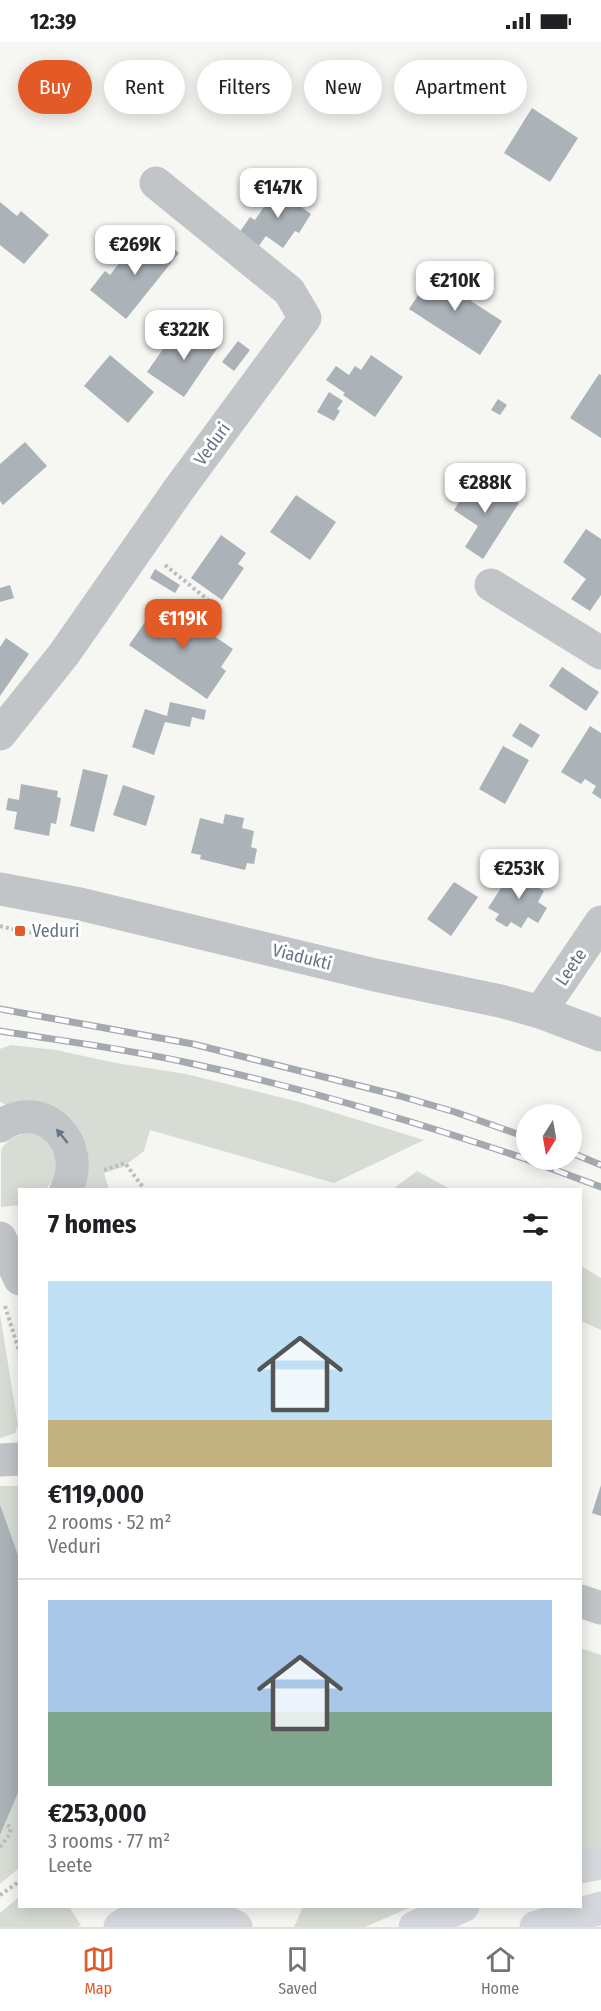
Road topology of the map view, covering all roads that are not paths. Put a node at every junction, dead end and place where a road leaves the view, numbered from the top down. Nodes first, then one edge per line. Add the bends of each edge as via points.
1 (156, 183) dead end
2 (491, 585) dead end
3 (601, 652) edge
4 (0, 734) edge
5 (0, 889) edge
6 (601, 922) edge
7 (540, 1012) junction
8 (601, 1035) edge
9 (0, 1126) edge
10 (67, 1188) edge
11 (0, 1238) edge
12 (11, 1290) edge
13 (18, 1459) edge
14 (0, 1460) edge
15 (582, 1602) edge
16 (601, 1608) edge
17 (601, 1863) edge
18 (582, 1867) edge
19 (233, 1908) edge
20 (458, 1908) edge
21 (601, 1908) edge
22 (129, 1919) edge
23 (238, 1927) edge
24 (415, 1927) edge
25 (536, 1927) edge

1 - 4 street, Veduri via 289,291 304,318 64,654
2 - 3 street
5 - 7 street, Viadukti via 80,904
6 - 7 street, Leete
7 - 8 street, Viadukti
10 -> 9 street via 73,1168 72,1154 60,1131 47,1121 32,1118 12,1119
11 - 12 street
13 - 14 street
15 - 16 street
17 - 18 main road
19 - 23 street
20 - 24 main road
21 - 25 main road
22 - 23 main road via 177,1910 200,1912

